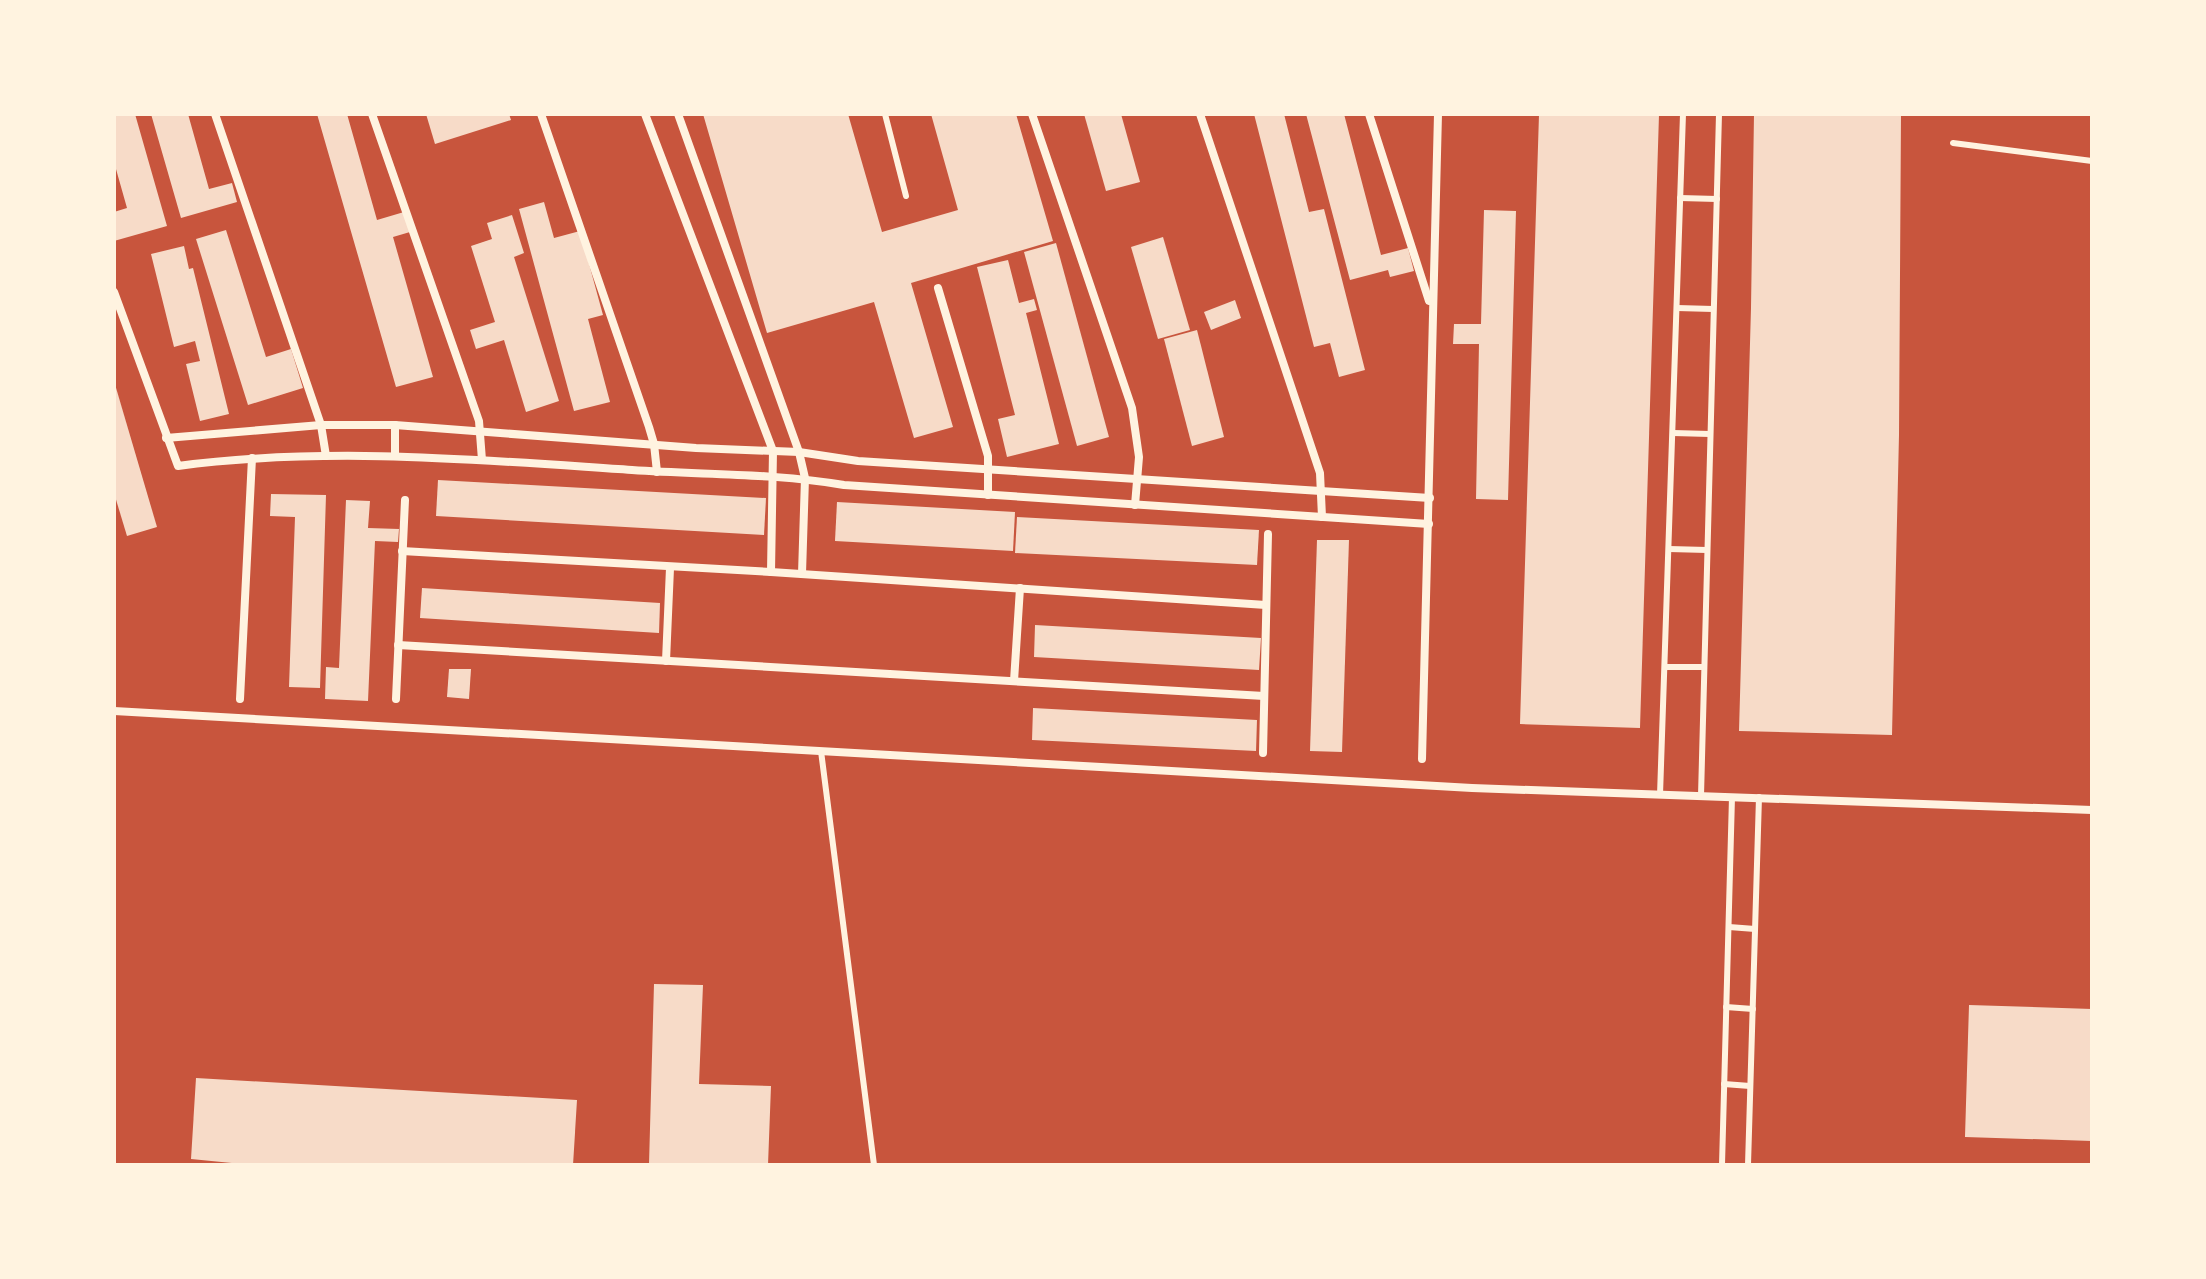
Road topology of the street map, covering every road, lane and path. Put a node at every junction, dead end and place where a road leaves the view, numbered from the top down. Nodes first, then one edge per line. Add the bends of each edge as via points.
1 (215, 114) edge
2 (372, 114) edge
3 (541, 114) edge
4 (645, 114) edge
5 (678, 114) edge
6 (885, 114) edge
7 (1032, 114) edge
8 (1200, 114) edge
9 (1369, 114) edge
10 (1438, 114) edge
11 (1683, 114) edge
12 (1719, 114) edge
13 (1953, 143) dead end
14 (2092, 161) edge
15 (906, 196) dead end
16 (1680, 198) junction
17 (1717, 199) junction
18 (938, 288) dead end
19 (114, 292) edge
20 (1677, 308) junction
21 (1432, 309) junction
22 (1713, 309) junction
23 (321, 425) junction
24 (395, 425) junction
25 (481, 431) junction
26 (1673, 433) junction
27 (1710, 434) junction
28 (166, 438) junction
29 (654, 444) junction
30 (773, 451) junction
31 (799, 452) junction
32 (326, 456) junction
33 (395, 456) junction
34 (252, 458) junction
35 (482, 460) junction
36 (988, 470) junction
37 (657, 472) junction
38 (774, 475) junction
39 (1137, 477) junction
40 (805, 478) junction
41 (1322, 490) junction
42 (988, 495) junction
43 (1430, 498) junction
44 (405, 500) dead end
45 (1135, 505) junction
46 (1322, 517) junction
47 (1429, 524) junction
48 (1268, 534) dead end
49 (1669, 549) junction
50 (1707, 550) junction
51 (402, 551) junction
52 (670, 568) junction
53 (771, 572) junction
54 (802, 574) junction
55 (1020, 588) junction
56 (1266, 605) junction
57 (398, 645) junction
58 (666, 661) junction
59 (1665, 667) junction
60 (1704, 667) junction
61 (1014, 681) junction
62 (1264, 696) junction
63 (240, 699) dead end
64 (396, 699) dead end
65 (114, 711) edge
66 (821, 751) junction
67 (1263, 753) dead end
68 (1422, 759) dead end
69 (1660, 795) junction
70 (1701, 796) junction
71 (1732, 797) junction
72 (1759, 797) junction
73 (2092, 810) edge
74 (1729, 927) junction
75 (1755, 929) junction
76 (1726, 1007) junction
77 (1753, 1009) junction
78 (1724, 1084) junction
79 (1750, 1086) junction
80 (874, 1165) edge
81 (1722, 1165) edge
82 (1748, 1165) edge

1 - 23 street
2 - 25 street
3 - 29 street
4 - 30 street
5 - 31 street
6 - 15 lane
7 - 39 street via 1132,408
8 - 41 street
9 - 21 street
10 - 21 street
11 - 16 lane
12 - 17 lane
13 - 14 lane
16 - 17 lane
16 - 20 lane
17 - 22 lane
18 - 36 street
19 - 28 street
20 - 22 lane
20 - 26 lane
21 - 43 street
22 - 27 lane
23 - 24 street
23 - 28 street
23 - 32 street
24 - 25 street
24 - 33 street
25 - 29 street
25 - 35 street
26 - 27 lane
26 - 49 lane
27 - 50 lane
28 - 34 street via 178,466
29 - 30 street
29 - 37 street
30 - 31 street
30 - 38 street
31 - 36 street
31 - 40 street
32 - 33 street
32 - 34 street
33 - 35 street
34 - 63 street
35 - 37 street
36 - 39 street
36 - 42 street
37 - 38 street
38 - 40 street
38 - 53 street
39 - 41 street
39 - 45 street
40 - 42 street
40 - 54 street
41 - 43 street
41 - 46 street
42 - 45 street
43 - 47 street
44 - 51 street
45 - 46 street
46 - 47 street
47 - 68 street
48 - 56 street
49 - 50 lane
49 - 59 lane
50 - 60 lane
51 - 52 street
51 - 57 street
52 - 53 street
52 - 58 street
53 - 54 street
54 - 55 street
55 - 56 street
55 - 61 street
56 - 62 street
57 - 58 street
57 - 64 street
58 - 61 street
59 - 60 lane
59 - 69 lane
60 - 70 lane
61 - 62 street
62 - 67 street
65 - 66 street
66 - 69 street
66 - 80 lane
69 - 70 street
70 - 71 street
71 - 72 street
71 - 74 lane
72 - 73 street
72 - 75 lane
74 - 75 lane
74 - 76 lane
75 - 77 lane
76 - 77 lane
76 - 78 lane
77 - 79 lane
78 - 79 lane
78 - 81 lane
79 - 82 lane

